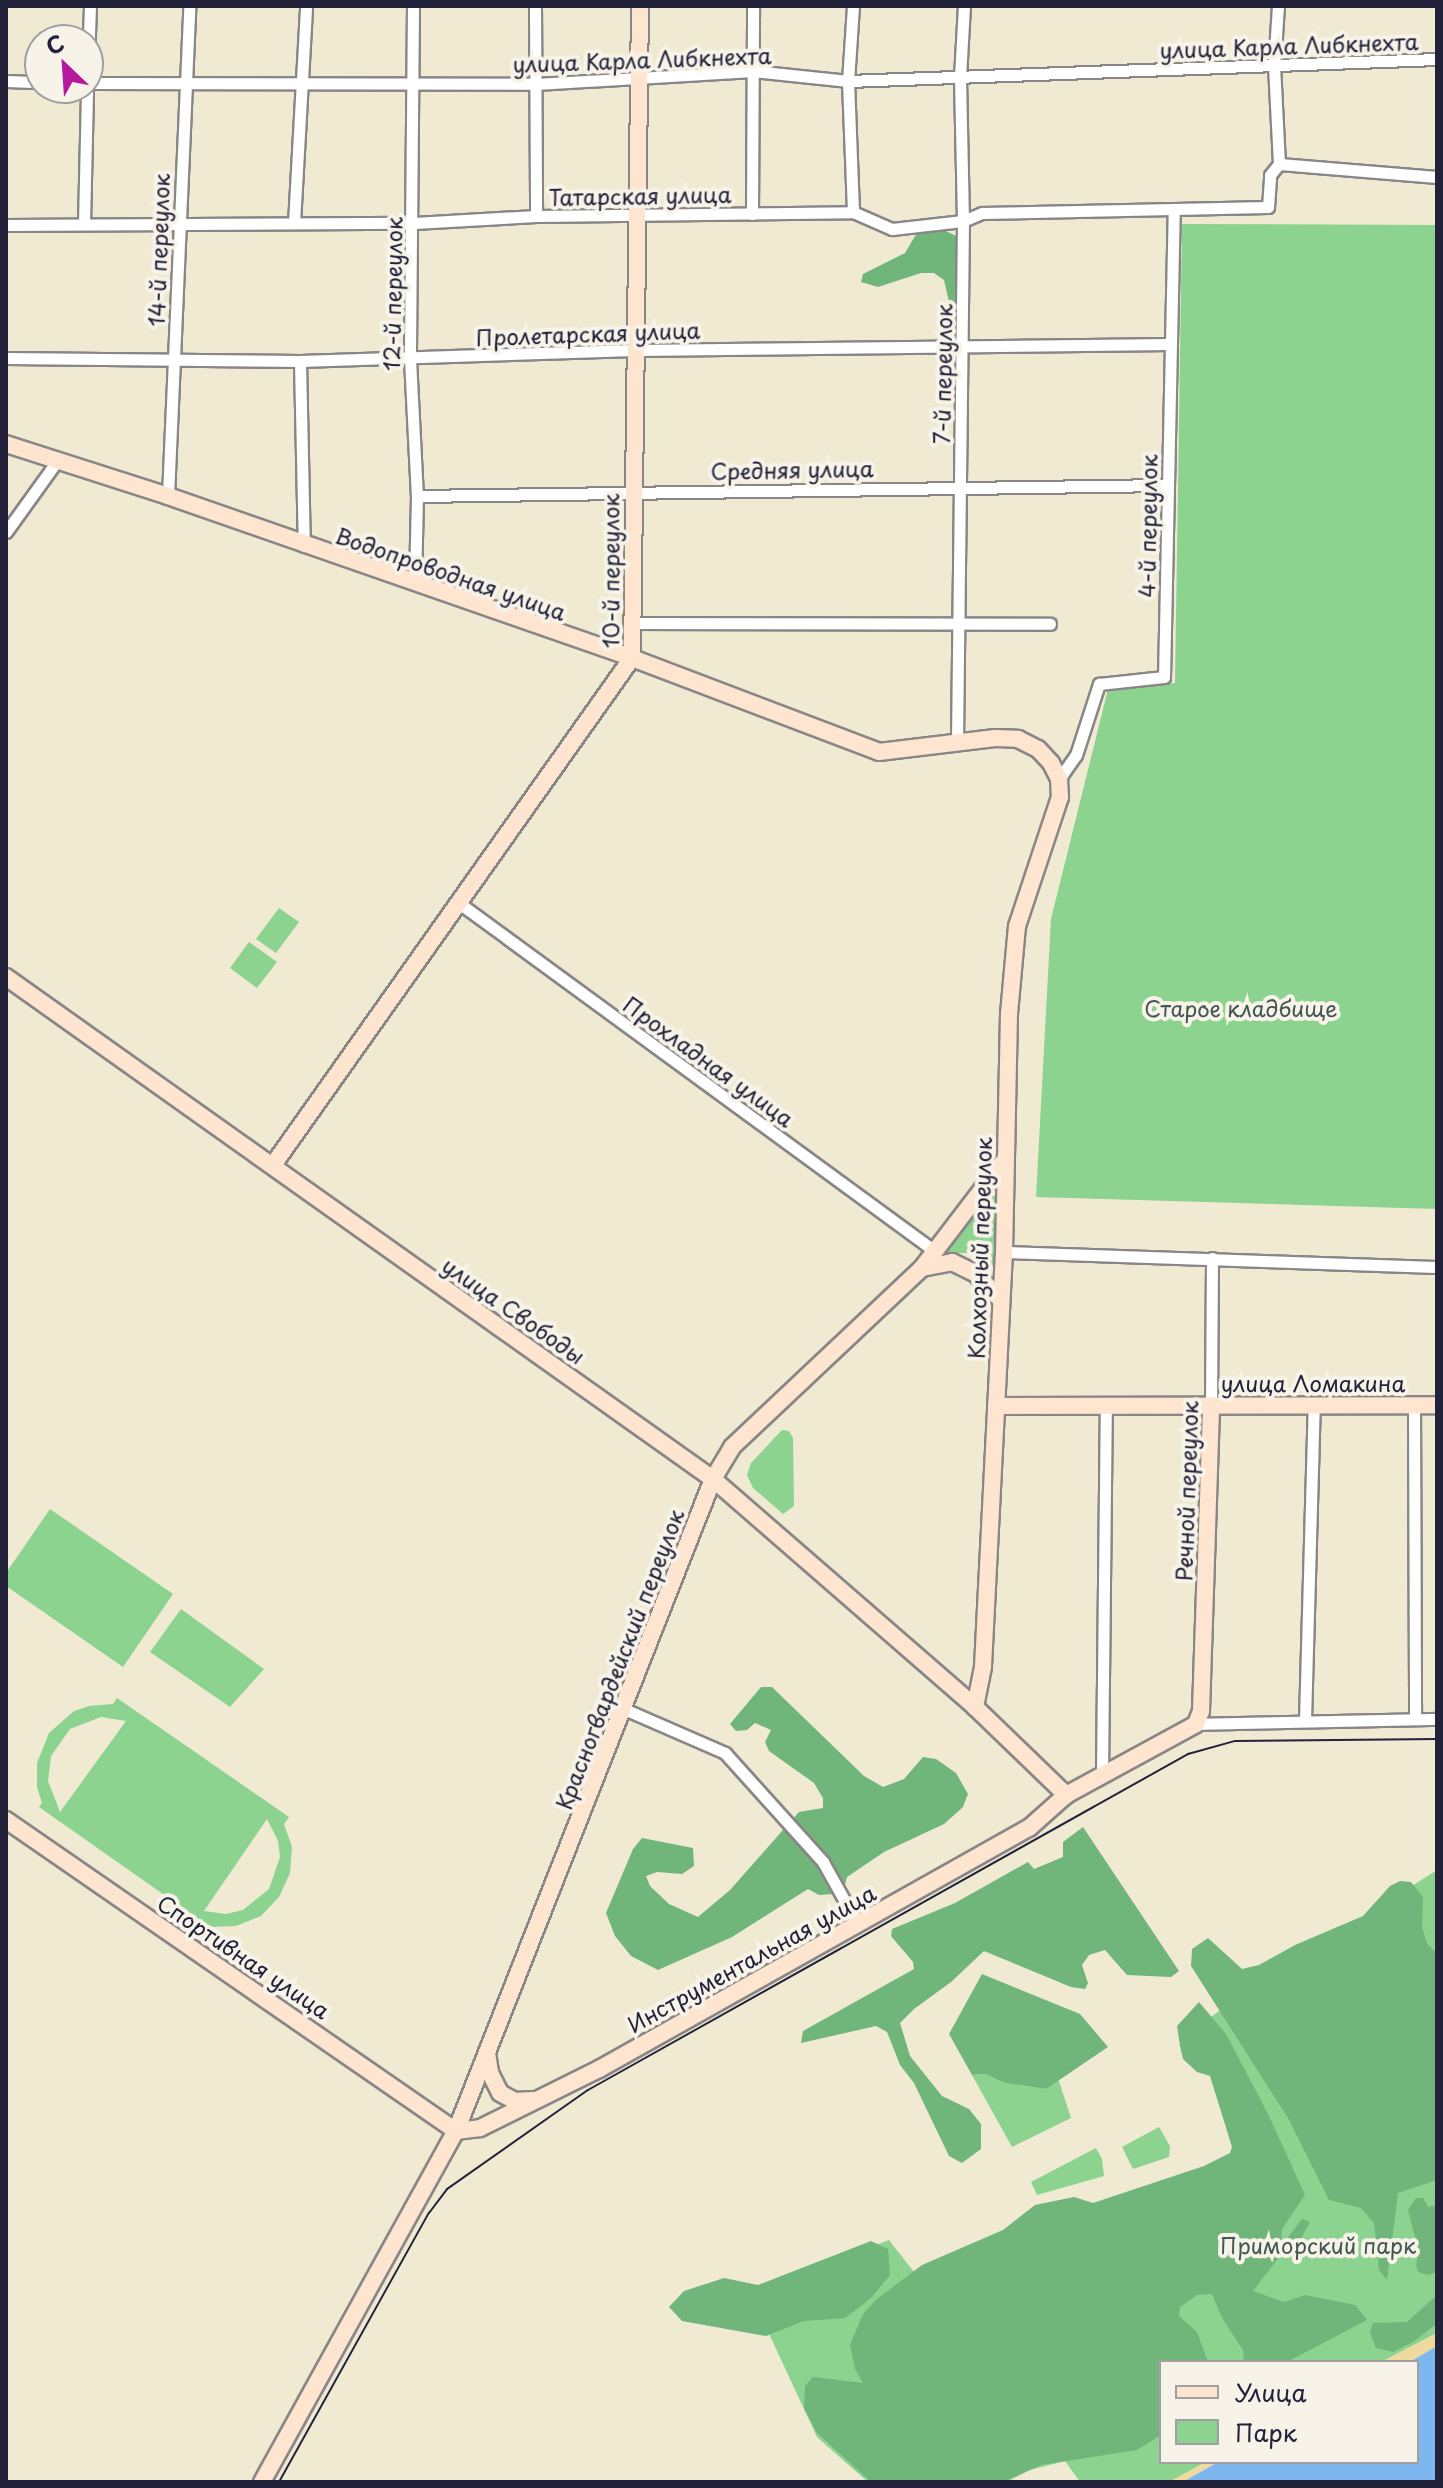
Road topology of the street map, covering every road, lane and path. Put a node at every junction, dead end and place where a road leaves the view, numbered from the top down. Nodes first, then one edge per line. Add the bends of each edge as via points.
1 (189, 6) edge
2 (306, 6) edge
3 (413, 6) edge
4 (535, 6) edge
5 (640, 6) edge
6 (753, 6) edge
7 (853, 6) edge
8 (964, 6) edge
9 (1278, 6) edge
10 (1437, 59) edge
11 (1274, 66) junction
12 (753, 71) junction
13 (960, 77) junction
14 (639, 80) junction
15 (186, 81) junction
16 (848, 81) junction
17 (303, 83) junction
18 (413, 83) junction
19 (104, 84) edge
20 (536, 84) junction
21 (87, 104) edge
22 (1279, 164) junction
23 (1437, 177) edge
24 (1174, 209) junction
25 (853, 212) junction
26 (752, 214) junction
27 (636, 215) junction
28 (536, 216) junction
29 (963, 221) junction
30 (294, 223) junction
31 (414, 223) junction
32 (84, 224) junction
33 (6, 225) edge
34 (178, 225) junction
35 (1171, 344) junction
36 (962, 346) junction
37 (634, 350) junction
38 (6, 358) edge
39 (410, 359) junction
40 (300, 361) junction
41 (173, 362) junction
42 (6, 444) edge
43 (57, 461) junction
44 (1168, 485) junction
45 (961, 487) junction
46 (632, 491) junction
47 (168, 496) junction
48 (417, 496) junction
49 (6, 532) edge
50 (304, 546) junction
51 (415, 582) junction
52 (630, 623) junction
53 (959, 624) junction
54 (1050, 624) dead end
55 (632, 658) junction
56 (957, 742) junction
57 (1059, 779) junction
58 (459, 903) junction
59 (6, 977) edge
60 (1003, 1162) junction
61 (273, 1165) junction
62 (936, 1252) junction
63 (1004, 1252) junction
64 (1212, 1258) junction
65 (1437, 1267) edge
66 (922, 1268) junction
67 (1001, 1300) junction
68 (1211, 1405) junction
69 (1314, 1405) junction
70 (1414, 1405) junction
71 (1437, 1405) edge
72 (996, 1406) junction
73 (1106, 1406) junction
74 (713, 1479) junction
75 (975, 1707) junction
76 (624, 1709) junction
77 (1415, 1719) junction
78 (1437, 1719) edge
79 (1305, 1720) junction
80 (1196, 1724) junction
81 (1102, 1774) junction
82 (1066, 1795) junction
83 (6, 1820) edge
84 (857, 1923) junction
85 (487, 2052) junction
86 (536, 2100) junction
87 (456, 2131) junction
88 (262, 2482) edge

1 - 15 street, 14-й переулок
2 - 17 street
3 - 18 street, 12-й переулок
4 - 20 street
5 - 14 street, 10-й переулок
6 - 12 street
7 - 16 street
8 - 13 street, 7-й переулок
9 - 11 street
10 - 11 street, улица Карла Либкнехта
11 - 13 street, улица Карла Либкнехта
11 - 22 street
12 - 14 street, улица Карла Либкнехта
12 - 16 street, улица Карла Либкнехта
12 - 26 street
13 - 16 street, улица Карла Либкнехта
13 - 29 street, 7-й переулок
14 - 20 street, улица Карла Либкнехта
14 - 27 street, 10-й переулок
15 - 17 street, улица Карла Либкнехта
15 - 19 street, улица Карла Либкнехта
15 - 34 street, 14-й переулок
16 - 25 street
17 - 18 street, улица Карла Либкнехта
17 - 30 street
18 - 20 street, улица Карла Либкнехта
18 - 31 street, 12-й переулок
20 - 28 street
21 - 32 street
22 - 23 street
22 - 24 street, Татарская улица via 1270,175 1268,207
24 - 29 street, Татарская улица via 982,213
24 - 35 street, 4-й переулок
25 - 26 street, Татарская улица
25 - 29 street, Татарская улица via 892,229
26 - 27 street, Татарская улица
27 - 28 street, Татарская улица
27 - 37 street, 10-й переулок
28 - 31 street, Татарская улица
29 - 36 street, 7-й переулок
30 - 31 street, Татарская улица
30 - 34 street, Татарская улица
31 - 39 street, 12-й переулок
32 - 33 street, Татарская улица
32 - 34 street, Татарская улица
34 - 41 street, 14-й переулок
35 - 36 street, Пролетарская улица
35 - 44 street, 4-й переулок
36 - 37 street, Пролетарская улица
36 - 45 street, 7-й переулок
37 - 39 street, Пролетарская улица
37 - 46 street, 10-й переулок
38 - 41 street, Пролетарская улица
39 - 40 street, Пролетарская улица
39 - 48 street, 12-й переулок
40 - 41 street, Пролетарская улица
40 - 50 street
41 - 47 street, 14-й переулок
42 - 43 street, Водопроводная улица
43 - 47 street, Водопроводная улица
43 - 49 street
44 - 45 street, Средняя улица
44 - 57 street, 4-й переулок via 1164,677 1099,684 1076,755
45 - 46 street, Средняя улица
45 - 53 street, 7-й переулок
46 - 48 street, Средняя улица
46 - 52 street, 10-й переулок
47 - 50 street, Водопроводная улица
48 - 51 street, 12-й переулок
50 - 51 street, Водопроводная улица
51 - 55 street, Водопроводная улица
52 - 53 street
52 - 55 street, 10-й переулок
53 - 54 street
53 - 56 street, 7-й переулок
55 - 56 street, Водопроводная улица via 879,752
55 - 58 street, 10-й переулок
56 - 57 street via 1018,739 1038,749
57 - 60 street, Колхозный переулок via 1060,797 1017,926
58 - 61 street, 10-й переулок
58 - 62 street, Прохладная улица
59 - 61 street, улица Свободы
60 - 62 street, Красногвардейский переулок
60 - 63 street, Колхозный переулок
61 - 74 street, улица Свободы
62 - 66 street, Красногвардейский переулок
63 - 64 street
63 - 67 street, Колхозный переулок
64 - 65 street
64 - 68 street, Речной переулок
66 - 67 street via 952,1262 975,1273
66 - 74 street, Красногвардейский переулок via 732,1447
67 - 72 street, Колхозный переулок
68 - 69 street, улица Ломакина
68 - 73 street, улица Ломакина
68 - 80 street, Речной переулок via 1201,1711
69 - 70 street, улица Ломакина
69 - 79 street
70 - 71 street, улица Ломакина
70 - 77 street
72 - 73 street, улица Ломакина
72 - 75 street, Колхозный переулок via 983,1667
73 - 81 street
74 - 75 street, улица Свободы
74 - 76 street, Красногвардейский переулок
75 - 82 street, улица Свободы
76 - 84 street via 725,1753 823,1862
76 - 85 street, Красногвардейский переулок
77 - 78 street, Инструментальная улица
77 - 79 street, Инструментальная улица
79 - 80 street, Инструментальная улица
80 - 81 street, Инструментальная улица
81 - 82 street, Инструментальная улица
82 - 84 street, Инструментальная улица via 1029,1828
83 - 87 street, Спортивная улица
84 - 86 street, Инструментальная улица
85 - 86 street via 500,2093 515,2101
85 - 87 street, Красногвардейский переулок
86 - 87 street, Инструментальная улица via 480,2128
87 - 88 street

